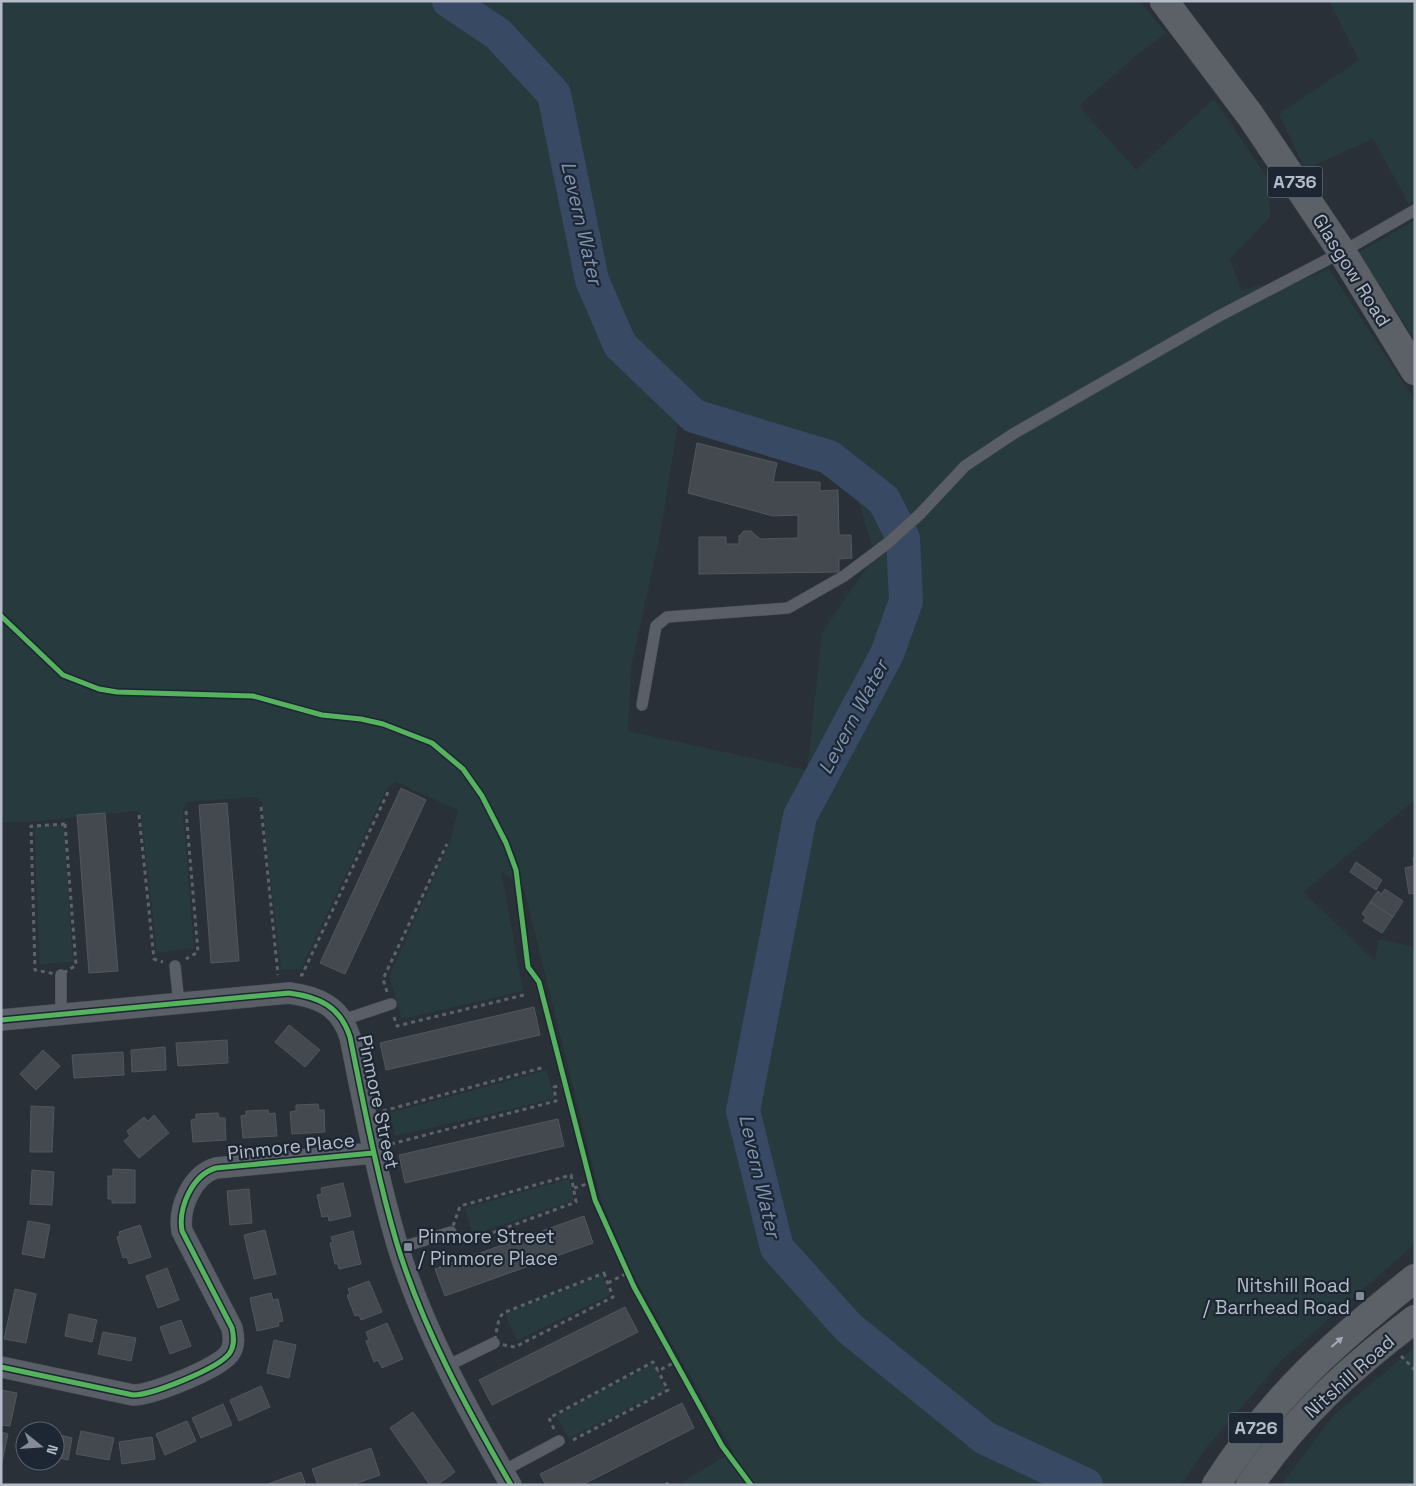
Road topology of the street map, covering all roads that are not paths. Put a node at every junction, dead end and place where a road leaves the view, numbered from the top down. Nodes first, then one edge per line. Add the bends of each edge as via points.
1 (1164, 1) edge
2 (1415, 210) edge
3 (1342, 252) junction
4 (1415, 371) edge
5 (642, 705) dead end
6 (175, 966) road end
7 (61, 975) road end
8 (179, 1004) junction
9 (391, 1004) road end
10 (61, 1015) junction
11 (1, 1020) edge
12 (343, 1020) junction
13 (372, 1151) junction
14 (451, 1232) road end
15 (399, 1248) junction
16 (1415, 1278) edge
17 (1415, 1319) edge
18 (494, 1343) road end
19 (447, 1366) junction
20 (1, 1367) edge
21 (559, 1441) road end
22 (1240, 1448) junction
23 (1257, 1475) edge
24 (507, 1478) edge
25 (1216, 1485) edge

1 - 3 main road, Glasgow Road / A736 via 1250,115
2 - 3 lane
3 - 4 main road, Glasgow Road / A736
3 - 5 lane via 1219,316 1013,434 965,466 888,543 844,576 788,608 667,617 656,626
6 - 8 lane
7 - 10 lane
8 - 10 street, Pinmore Street
8 - 12 street, Pinmore Street via 289,993 319,999 330,1005
9 - 12 lane
10 - 11 street, Pinmore Street
12 - 13 street, Pinmore Street via 350,1037
13 - 15 street, Pinmore Street
13 - 20 street, Pinmore Place via 216,1168 201,1177 184,1203 180,1222 232,1328 233,1346 220,1361 169,1386 142,1395
14 - 15 lane
15 - 19 street, Pinmore Street
22 -> 16 main road, Nitshill Road / A726 via 1301,1375
17 - 23 main road, Nitshill Road / A726 via 1335,1383 1300,1419
18 - 19 lane
19 - 24 street, Pinmore Street
21 - 24 lane
22 - 23 main road
22 - 25 main road, Nitshill Road / A726

